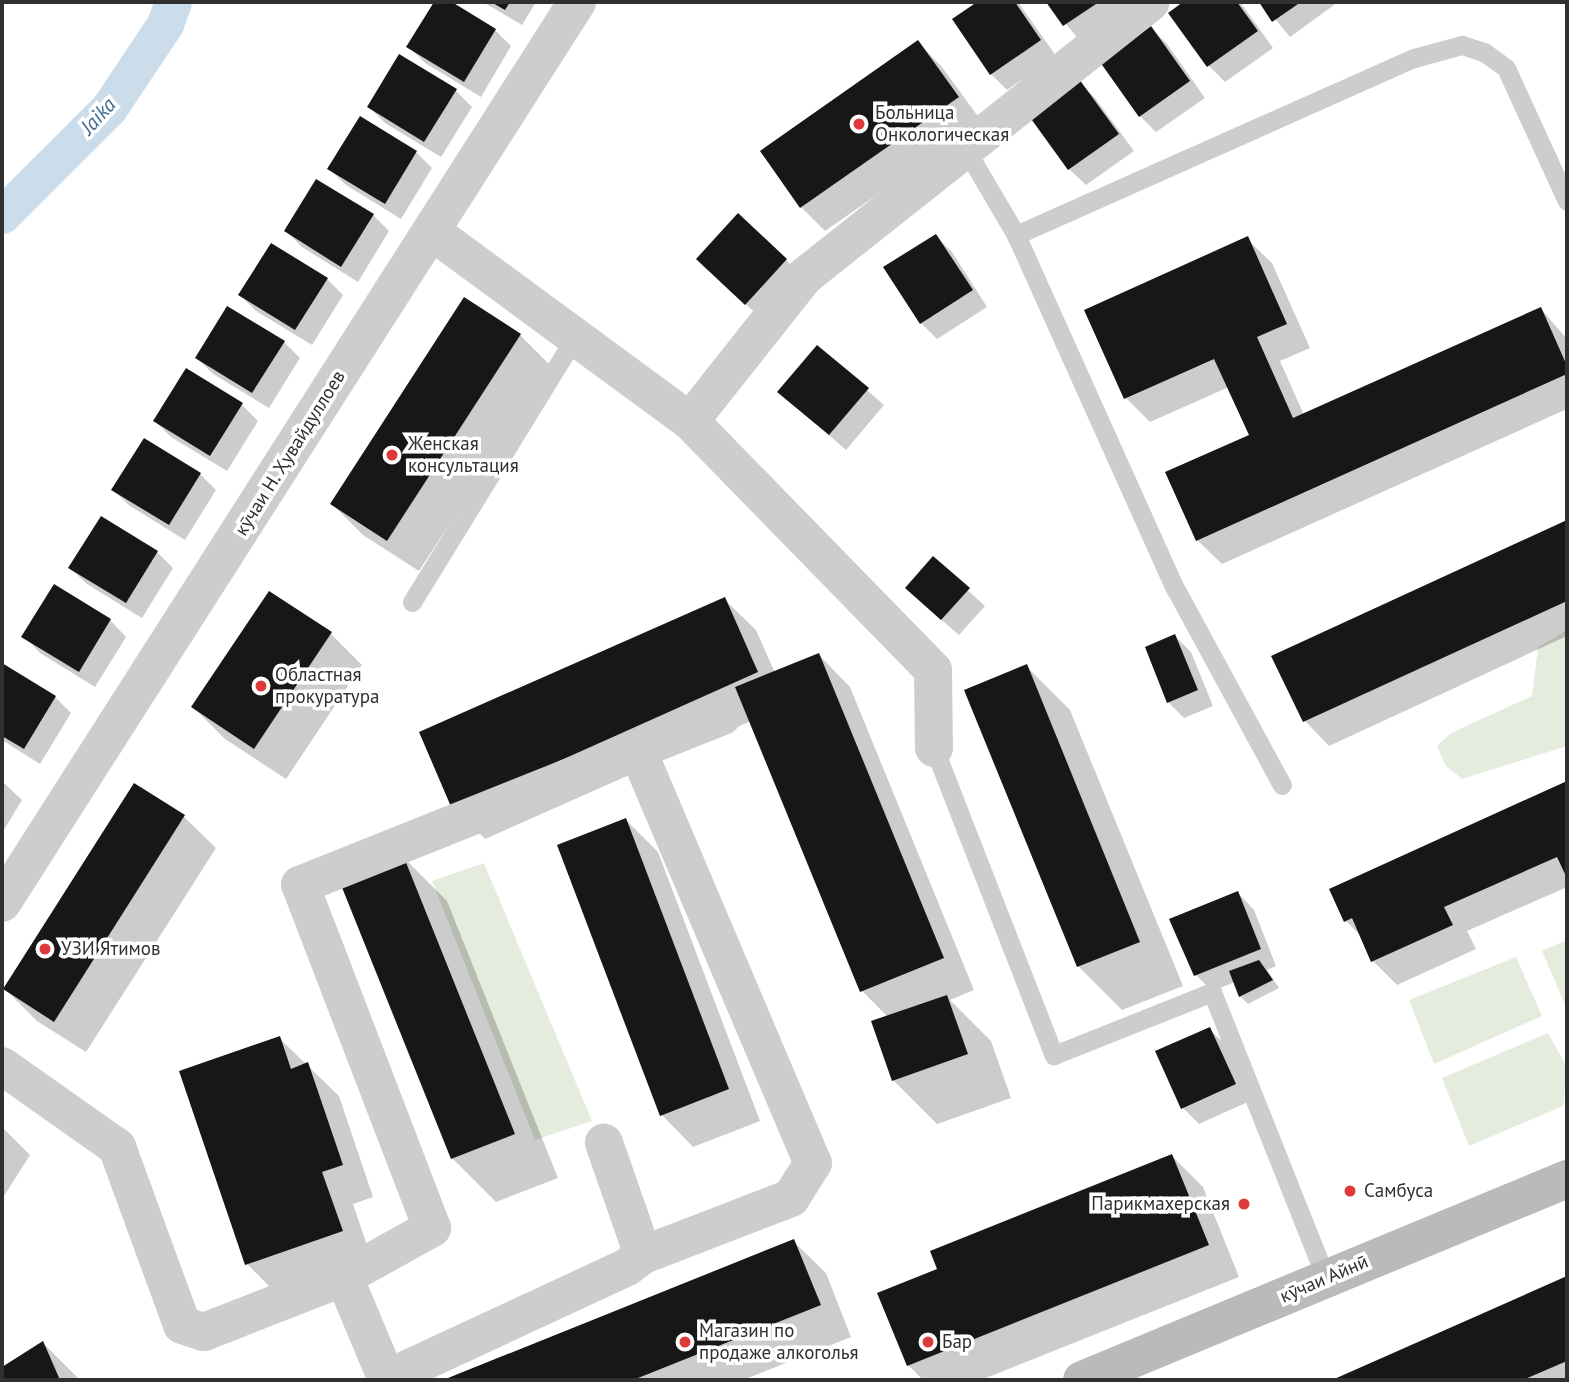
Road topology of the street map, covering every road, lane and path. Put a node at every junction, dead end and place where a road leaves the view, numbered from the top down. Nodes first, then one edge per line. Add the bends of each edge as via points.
1 (577, 2) edge
2 (1151, 2) edge
3 (965, 148) junction
4 (1567, 201) edge
5 (431, 231) junction
6 (1016, 235) junction
7 (575, 337) junction
8 (690, 421) junction
9 (412, 602) dead end
10 (722, 716) dead end
11 (934, 748) joint
12 (637, 750) junction
13 (1282, 785) dead end
14 (2, 904) edge
15 (2, 1066) edge
16 (604, 1143) dead end
17 (1567, 1179) edge
18 (643, 1255) junction
19 (344, 1277) junction
20 (1326, 1278) junction
21 (386, 1380) edge
22 (1082, 1380) edge

1 - 5 street, кӯчаи Н. Ҳувайдуллоев
2 - 3 street
3 - 6 lane
3 - 8 street via 805,276
4 - 6 lane via 1506,68 1484,52 1462,45 1414,58
5 - 7 street
5 - 14 street, кӯчаи Н. Ҳувайдуллоев
6 - 13 lane via 1175,588
7 - 8 street
7 - 9 lane
8 - 11 street via 933,670
10 - 12 street
11 - 20 lane via 1054,1055 1212,992
12 - 18 street via 813,1163 791,1198
12 - 19 street via 300,885 432,1228
15 - 19 street via 117,1147 183,1325 204,1332
16 - 18 street
17 - 20 main road, кӯчаи Айнӣ
18 - 21 street via 627,1267
19 - 21 street
20 - 22 main road, кӯчаи Айнӣ

